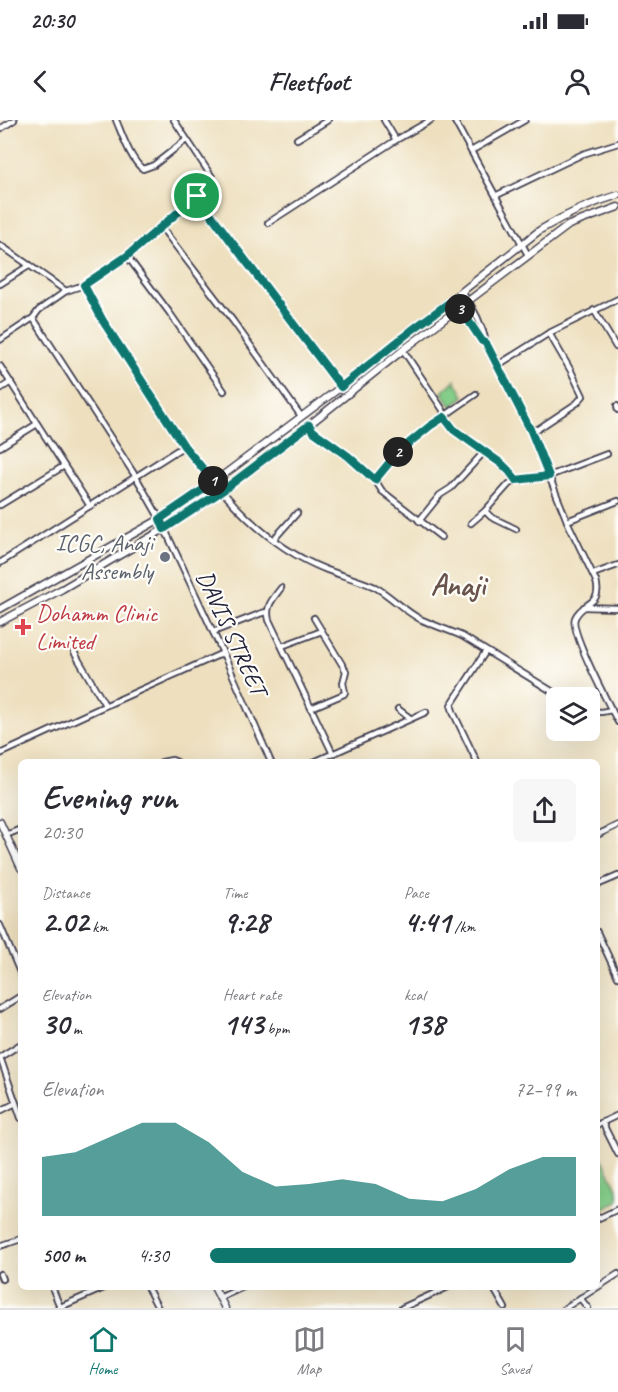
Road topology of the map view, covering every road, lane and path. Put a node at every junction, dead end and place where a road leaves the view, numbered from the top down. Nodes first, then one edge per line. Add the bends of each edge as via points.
1 (14, 120) edge
2 (116, 120) edge
3 (174, 120) edge
4 (328, 120) edge
5 (384, 120) edge
6 (431, 120) edge
7 (454, 120) edge
8 (525, 120) edge
9 (0, 129) edge
10 (186, 140) junction
11 (297, 140) dead end
12 (396, 140) junction
13 (618, 143) edge
14 (471, 151) junction
15 (496, 195) junction
16 (618, 195) edge
17 (197, 196) junction
18 (618, 207) edge
19 (268, 223) dead end
20 (162, 228) junction
21 (521, 243) junction
22 (0, 244) edge
23 (528, 255) junction
24 (127, 256) junction
25 (30, 265) junction
26 (0, 284) edge
27 (84, 285) junction
28 (66, 291) junction
29 (462, 292) junction
30 (454, 299) junction
31 (618, 299) edge
32 (469, 300) junction
33 (459, 307) junction
34 (594, 310) junction
35 (33, 318) junction
36 (549, 333) junction
37 (0, 340) edge
38 (486, 343) junction
39 (616, 347) dead end
40 (402, 350) junction
41 (498, 365) junction
42 (0, 366) edge
43 (10, 382) junction
44 (341, 387) junction
45 (0, 389) edge
46 (224, 391) dead end
47 (476, 394) dead end
48 (302, 416) junction
49 (444, 417) junction
50 (37, 424) junction
51 (309, 425) junction
52 (531, 431) junction
53 (184, 446) junction
54 (0, 447) edge
55 (485, 451) junction
56 (607, 454) dead end
57 (64, 466) junction
58 (549, 476) junction
59 (136, 477) junction
60 (375, 480) junction
61 (516, 480) junction
62 (214, 482) junction
63 (222, 491) junction
64 (618, 501) edge
65 (0, 505) edge
66 (90, 506) junction
67 (485, 511) junction
68 (297, 513) dead end
69 (160, 519) junction
70 (419, 521) junction
71 (567, 521) junction
72 (471, 523) dead end
73 (164, 529) junction
74 (516, 529) dead end
75 (441, 537) dead end
76 (274, 539) junction
77 (0, 563) edge
78 (618, 565) edge
79 (593, 574) junction
80 (281, 588) dead end
81 (584, 607) junction
82 (618, 608) edge
83 (0, 609) edge
84 (267, 612) junction
85 (314, 618) dead end
86 (0, 622) edge
87 (322, 631) junction
88 (213, 633) junction
89 (282, 646) junction
90 (486, 651) junction
91 (74, 652) dead end
92 (223, 653) junction
93 (546, 688) edge
94 (105, 705) junction
95 (311, 708) junction
96 (398, 709) dead end
97 (612, 710) junction
98 (426, 712) dead end
99 (600, 712) edge
100 (410, 718) junction
101 (618, 722) edge
102 (0, 754) edge
103 (333, 754) junction
104 (270, 759) edge
105 (321, 759) edge
106 (476, 759) edge
107 (0, 822) edge
108 (618, 825) edge
109 (18, 830) edge
110 (600, 833) edge
111 (6, 835) junction
112 (18, 861) edge
113 (618, 876) edge
114 (600, 884) edge
115 (0, 926) edge
116 (600, 939) edge
117 (604, 948) junction
118 (600, 950) edge
119 (18, 968) edge
120 (618, 977) edge
121 (18, 998) edge
122 (0, 1009) edge
123 (18, 1046) edge
124 (0, 1057) edge
125 (16, 1103) junction
126 (18, 1109) edge
127 (0, 1111) edge
128 (618, 1115) edge
129 (600, 1123) edge
130 (618, 1154) edge
131 (618, 1209) edge
132 (600, 1218) edge
133 (18, 1240) edge
134 (0, 1246) edge
135 (618, 1274) edge
136 (600, 1285) edge
137 (53, 1290) edge
138 (85, 1290) edge
139 (99, 1290) edge
140 (149, 1290) edge
141 (215, 1290) edge
142 (236, 1290) edge
143 (441, 1290) edge
144 (495, 1290) edge
145 (593, 1290) edge
146 (87, 1295) junction
147 (219, 1298) junction
148 (580, 1298) junction
149 (59, 1307) edge
150 (158, 1308) edge
151 (225, 1308) edge
152 (402, 1308) edge
153 (505, 1308) edge
154 (565, 1308) edge
155 (588, 1308) edge

1 - 9 street
2 - 10 street via 133,158 143,169
3 - 10 street
4 - 11 street
5 - 12 street
6 - 12 street
7 - 14 street
8 - 14 street
10 - 17 street via 212,177
12 - 19 street
13 - 15 street via 584,154
14 - 15 street
15 - 21 street
16 - 21 main road via 573,211
17 - 20 street
17 - 44 street
18 - 23 main road via 569,225
20 - 24 street
20 - 48 street
21 - 23 street
21 - 29 main road
22 - 25 street
23 - 32 main road
24 - 27 street
24 - 46 street
25 - 26 street
25 - 28 street
27 - 28 street
27 - 53 street
28 - 35 street
29 - 30 main road
29 - 32 street
30 - 33 street
30 - 44 main road
31 - 34 street
32 - 33 main road
32 - 38 street
33 - 38 street
33 - 40 main road
34 - 36 street
34 - 39 street
35 - 37 street
35 - 59 street, DAVIS STREET
36 - 41 street
36 - 52 street via 583,396
38 - 41 street
40 - 49 street
40 - 51 main road
41 - 52 street
42 - 43 street
43 - 45 street
43 - 50 street
44 - 48 main road
47 - 49 street
48 - 62 main road
49 - 55 street via 454,430
49 - 60 street via 398,452
50 - 54 street
50 - 57 street
51 - 60 street
51 - 63 main road
52 - 58 street
53 - 59 street
53 - 62 street
55 - 61 street
55 - 70 street
56 - 58 street
57 - 65 street
57 - 66 street
58 - 61 street
58 - 71 street
59 - 66 street
59 - 69 street, DAVIS STREET
60 - 70 street via 382,491
61 - 67 street
62 - 69 main road
63 - 73 main road
63 - 76 street
64 - 71 street
66 - 77 street
67 - 72 street
67 - 74 street
68 - 76 street
69 - 73 street, DAVIS STREET
69 - 83 main road
70 - 75 street
71 - 79 street
73 - 86 main road
73 - 88 street, DAVIS STREET
76 - 90 street via 325,569 378,589 420,619 462,636
78 - 79 street
79 - 81 street via 597,595
80 - 84 street
81 - 82 street
81 - 97 street via 574,618 576,631
84 - 88 street
84 - 89 street
85 - 87 street
87 - 89 street
87 - 95 street via 346,671 345,692
88 - 92 street, DAVIS STREET
89 - 95 street
90 - 93 street
90 - 106 street via 452,705
91 - 94 street
92 - 94 street
92 - 104 street, DAVIS STREET
94 - 102 street
95 - 103 street
96 - 100 street
97 - 99 street
97 - 101 street
98 - 100 street
100 - 103 street
103 - 105 street
107 - 111 main road
108 - 110 street
109 - 111 street
111 - 112 main road
113 - 114 street
115 - 119 street
116 - 117 street
117 - 118 street
117 - 120 street
121 - 122 street
123 - 124 street
124 - 125 street
125 - 126 street
125 - 127 street
128 - 129 street
129 - 130 street
131 - 132 street
133 - 134 street
135 - 136 street
137 - 149 street
138 - 146 street
139 - 146 street
140 - 150 street
141 - 147 main road
142 - 147 street
143 - 152 street
144 - 153 street
145 - 148 street
146 - 149 street
147 - 151 main road
148 - 154 street
148 - 155 street

